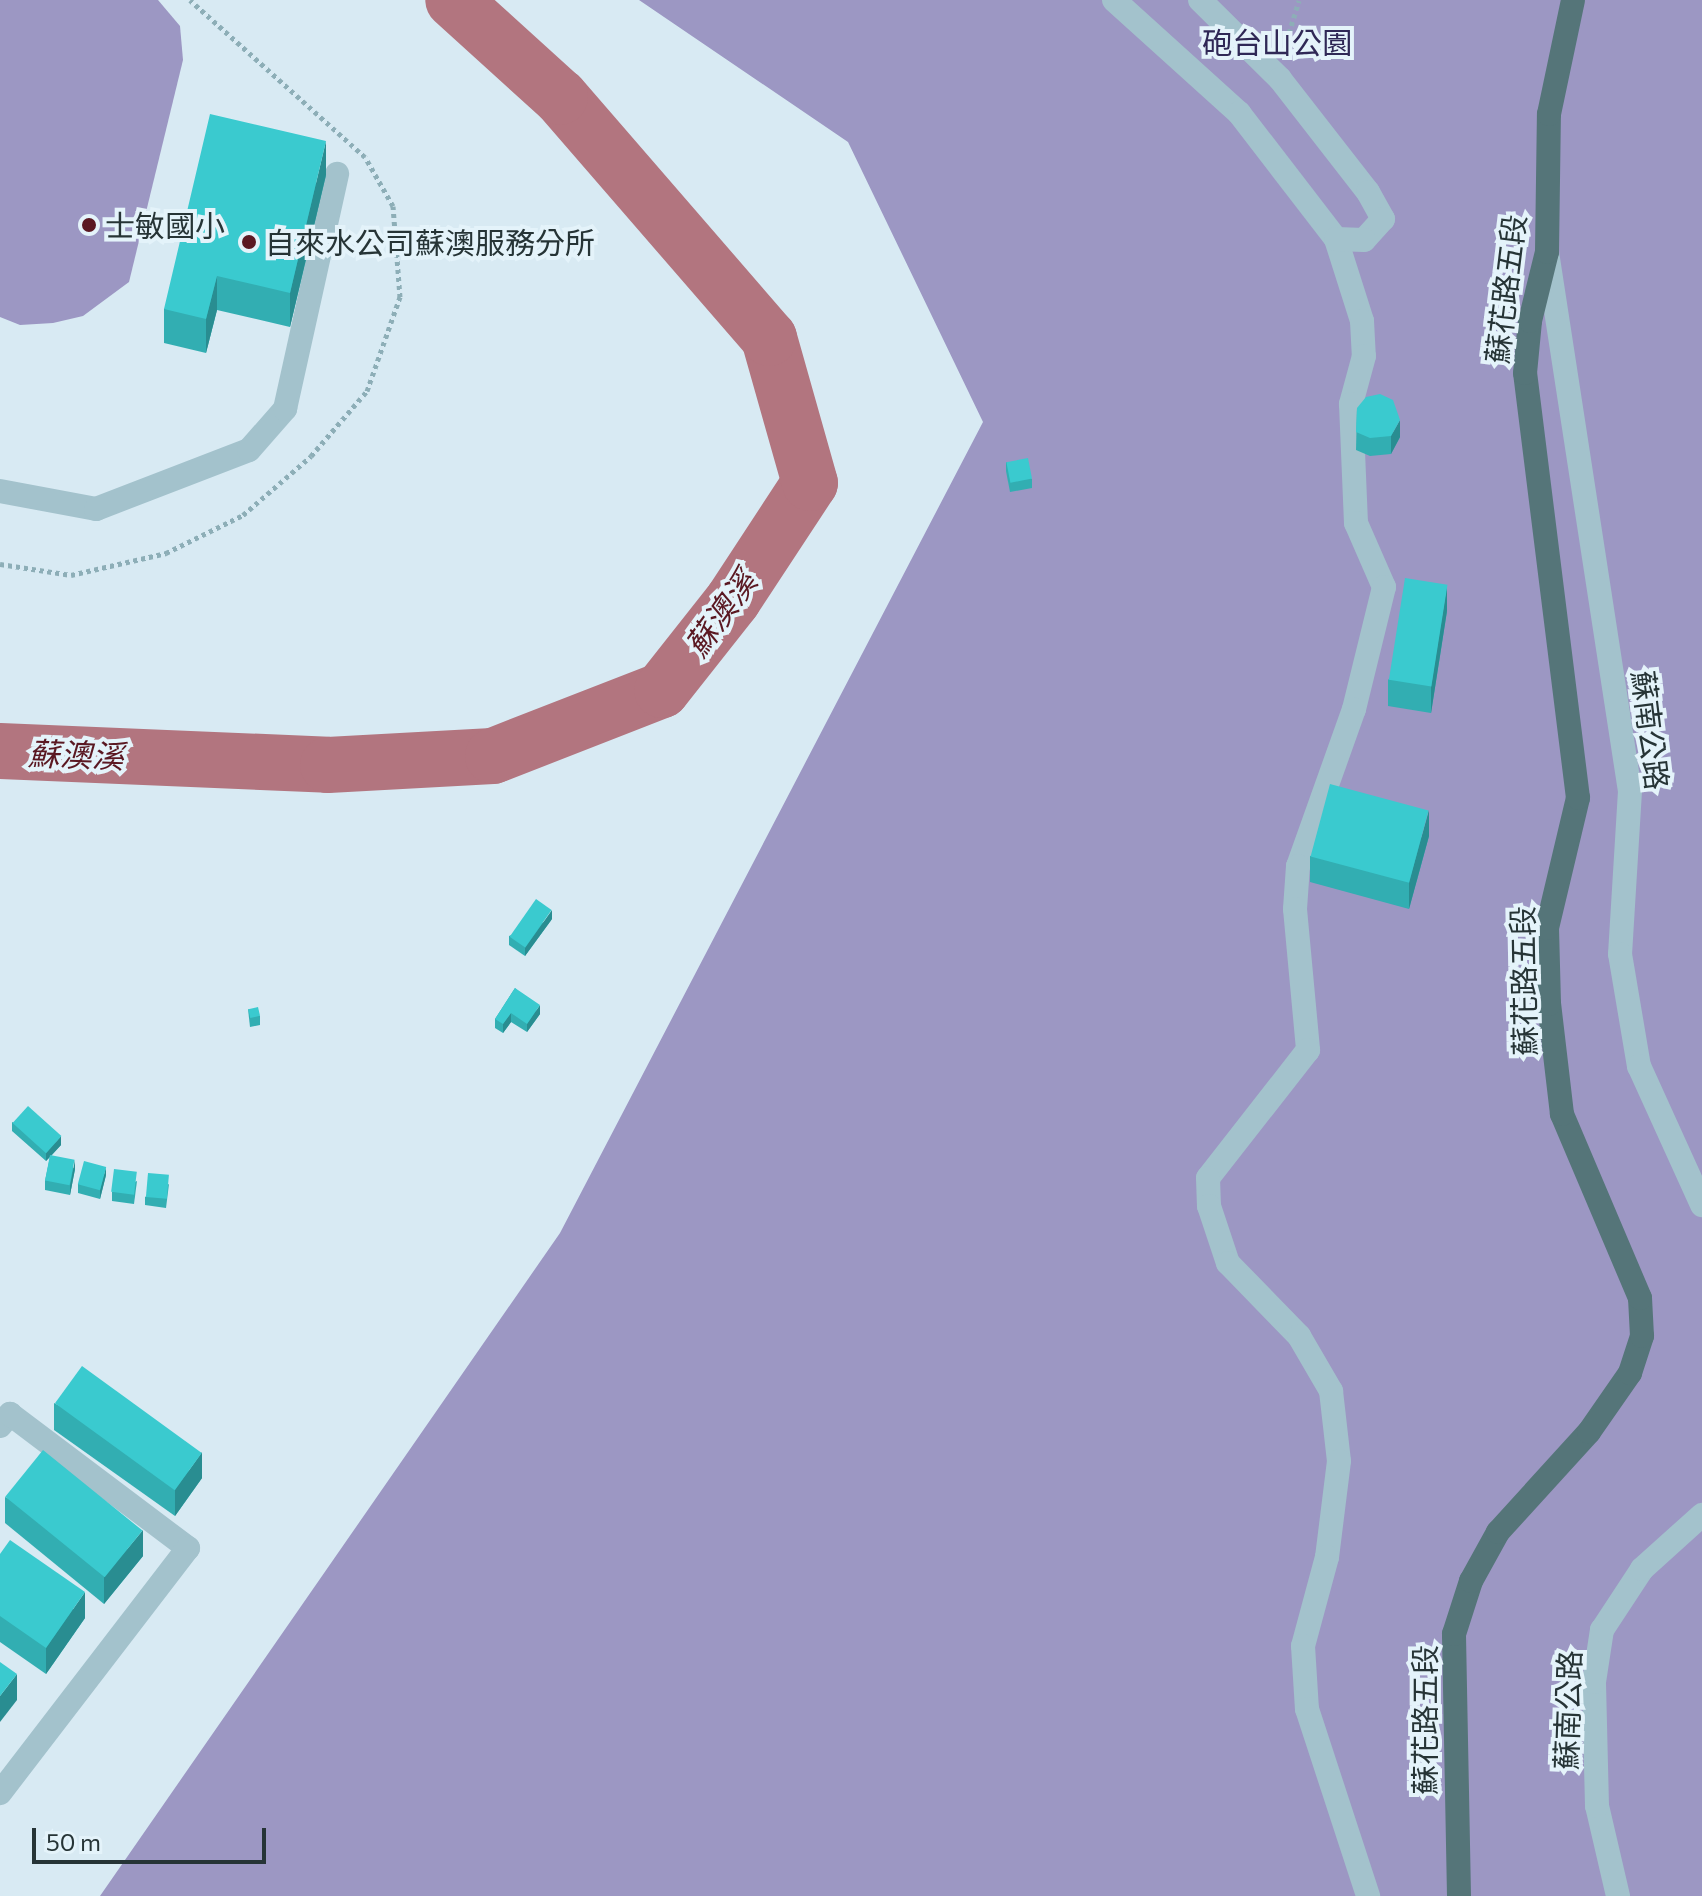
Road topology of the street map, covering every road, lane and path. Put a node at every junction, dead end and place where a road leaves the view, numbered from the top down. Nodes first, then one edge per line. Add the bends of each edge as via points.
1 (1114, 0) edge
2 (1200, 0) edge
3 (1299, 0) edge
4 (1573, 0) edge
5 (1259, 57) junction
6 (337, 174) dead end
7 (1336, 239) junction
8 (1547, 252) junction
9 (0, 491) edge
10 (1702, 1205) edge
11 (0, 1426) edge
12 (1702, 1515) edge
13 (0, 1793) edge
14 (1368, 1896) edge
15 (1459, 1896) edge
16 (1618, 1896) edge

1 - 7 street via 1239,113
2 - 5 street
3 - 5 path via 1289,33
4 - 8 main road, 蘇花路五段 via 1549,114
5 - 7 street via 1328,134 1383,219 1364,240
6 - 9 street via 285,409 249,450 96,509
7 - 14 street via 1362,321 1364,356 1351,404 1356,523 1384,587 1354,709 1298,866 1295,909 1308,1050 1208,1178 1228,1263 1299,1336 1331,1391 1339,1461 1327,1557 1303,1646 1307,1709
8 - 10 street, 蘇南公路 via 1630,791 1620,954 1639,1066
8 - 15 main road, 蘇花路五段 via 1530,321 1525,373 1578,798 1547,928 1549,1004 1562,1114 1640,1298 1642,1336 1630,1373 1589,1432 1498,1532 1471,1581 1454,1634
11 - 13 street via 10,1414 188,1548
12 - 16 street, 蘇南公路 via 1642,1569 1602,1630 1594,1682 1597,1806

